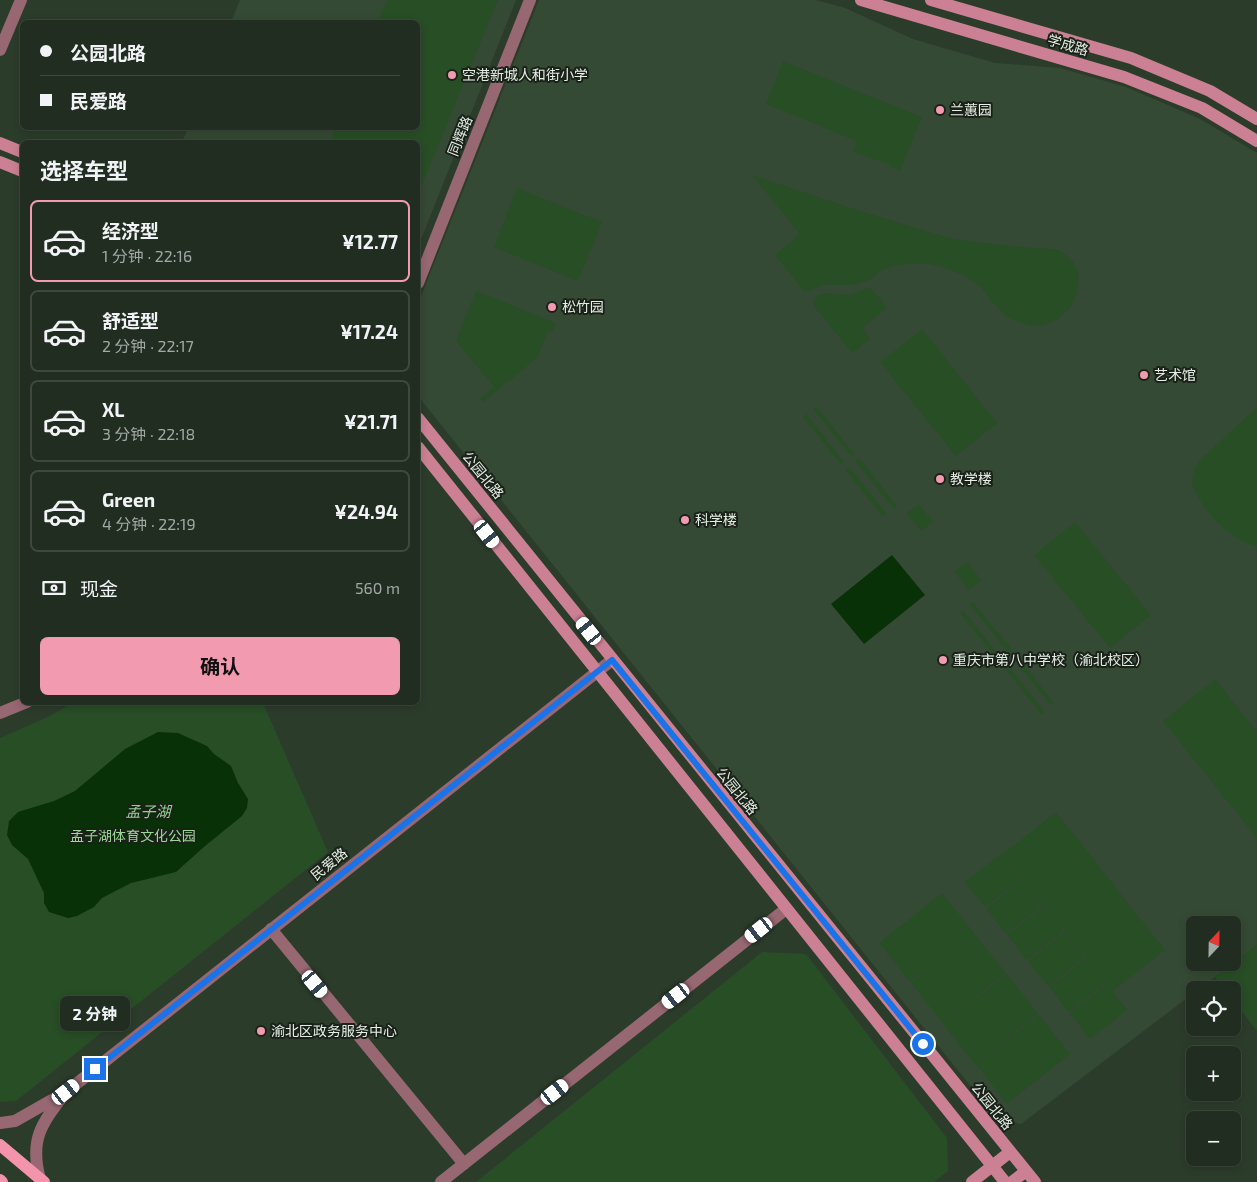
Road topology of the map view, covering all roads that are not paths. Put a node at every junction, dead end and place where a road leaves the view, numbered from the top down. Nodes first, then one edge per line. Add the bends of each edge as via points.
1 (20, 0) edge
2 (530, 0) edge
3 (861, 0) edge
4 (931, 0) edge
5 (0, 50) edge
6 (1257, 119) edge
7 (1257, 141) edge
8 (0, 143) edge
9 (20, 151) edge
10 (0, 162) edge
11 (20, 170) edge
12 (420, 278) edge
13 (420, 420) edge
14 (420, 450) edge
15 (612, 660) junction
16 (595, 671) junction
17 (20, 705) edge
18 (0, 713) edge
19 (786, 909) junction
20 (271, 929) junction
21 (66, 1092) junction
22 (0, 1122) edge
23 (0, 1145) edge
24 (1010, 1152) junction
25 (464, 1164) junction
26 (992, 1166) junction
27 (1026, 1171) junction
28 (42, 1180) edge
29 (441, 1182) edge
30 (972, 1182) edge
31 (1004, 1182) edge
32 (1012, 1182) edge
33 (1035, 1182) edge

1 - 5 street
2 - 12 street, 同辉路
3 - 7 main road, 学成路 via 1124,76 1202,108
4 - 6 main road, 学成路 via 1131,58 1210,91
8 - 9 main road
10 - 11 main road
13 - 15 main road, 公园北路
14 - 16 main road
15 - 16 street, 民爱路
15 - 24 main road, 公园北路
16 - 19 main road
16 - 20 street, 民爱路
17 - 18 street
19 - 25 street
19 - 26 main road
20 - 21 street, 民爱路
20 - 25 street
21 - 22 street via 15,1121
21 - 28 street via 48,1116 38,1137 35,1161
23 - 28 main road
24 - 26 main road
24 - 27 main road, 公园北路
25 - 29 street
26 - 30 main road
26 - 31 main road
27 - 32 main road
27 - 33 main road, 公园北路

